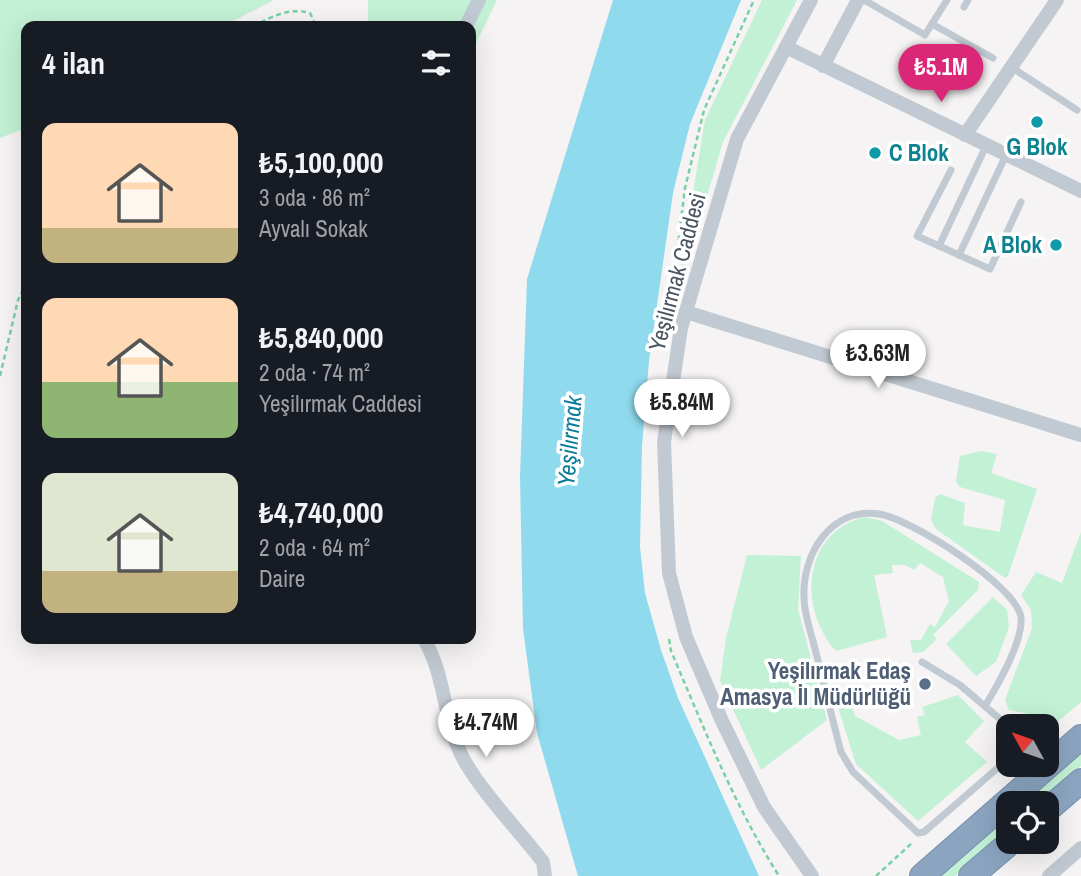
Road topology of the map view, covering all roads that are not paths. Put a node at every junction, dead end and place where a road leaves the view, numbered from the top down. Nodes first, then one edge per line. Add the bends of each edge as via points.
1 (480, 0) edge
2 (811, 0) edge
3 (858, 0) edge
4 (864, 0) edge
5 (947, 0) edge
6 (1050, 3) edge
7 (469, 21) edge
8 (932, 24) junction
9 (786, 47) junction
10 (993, 58) dead end
11 (823, 66) junction
12 (1011, 67) junction
13 (1077, 110) dead end
14 (965, 135) junction
15 (986, 145) junction
16 (1006, 155) junction
17 (951, 170) dead end
18 (1081, 191) edge
19 (1021, 202) dead end
20 (939, 246) junction
21 (959, 255) junction
22 (686, 312) junction
23 (1081, 435) edge
24 (427, 644) edge
25 (922, 662) dead end
26 (985, 706) junction
27 (996, 716) edge
28 (1081, 737) edge
29 (1059, 754) edge
30 (996, 769) edge
31 (1031, 777) edge
32 (1081, 781) edge
33 (1059, 800) edge
34 (1079, 852) edge
35 (997, 854) edge
36 (545, 876) edge
37 (812, 876) edge
38 (922, 876) edge
39 (971, 876) edge
40 (1049, 876) edge

1 - 7 street
2 - 9 street, Yeşilırmak Caddesi
3 - 11 street
4 - 8 lane via 925,35
5 - 8 lane
6 - 12 street
8 - 10 lane
9 - 11 street
9 - 22 street, Yeşilırmak Caddesi via 737,139
11 - 14 street
12 - 13 lane
12 - 14 street
14 - 15 street
15 - 16 street
15 - 20 lane
16 - 18 street
16 - 21 lane
17 - 20 lane via 917,236
19 - 21 lane via 990,269
20 - 21 lane
22 - 23 street
22 - 37 street, Yeşilırmak Caddesi via 664,442 669,573 686,636 722,721 764,807
24 - 36 street via 436,659 449,723 465,761 543,862
25 - 26 lane
26 - 27 lane
26 - 30 lane via 1020,627 1014,601 961,558 890,516 866,513 830,528 807,566 804,598 841,752 853,772 918,833
28 - 29 highway
31 - 38 highway
32 - 33 highway
34 - 40 street
35 - 39 highway

